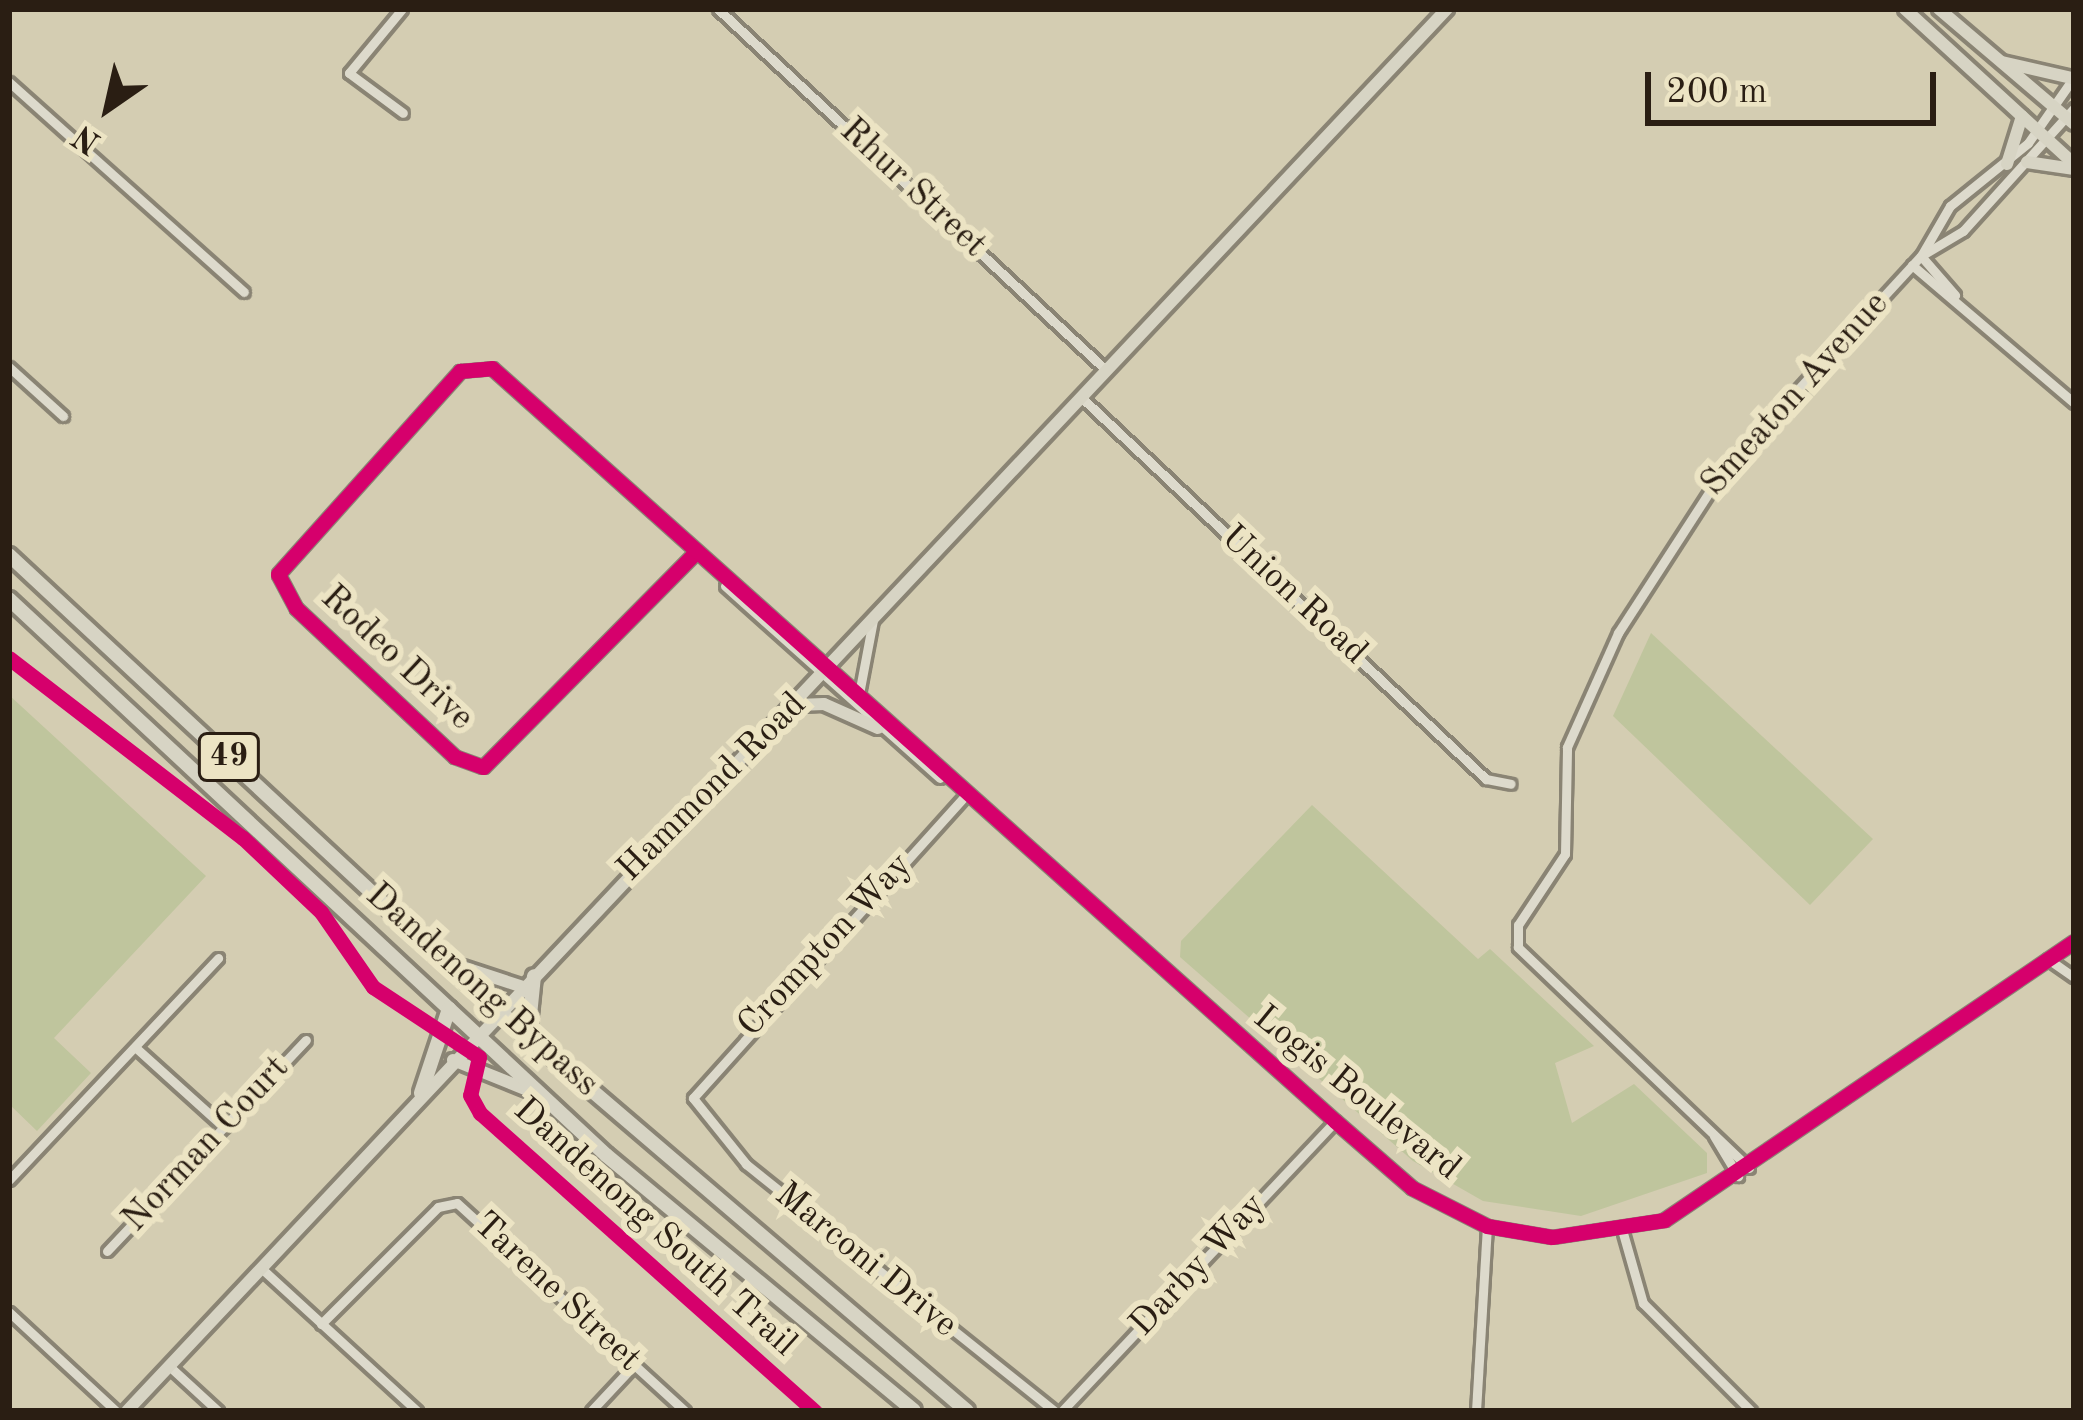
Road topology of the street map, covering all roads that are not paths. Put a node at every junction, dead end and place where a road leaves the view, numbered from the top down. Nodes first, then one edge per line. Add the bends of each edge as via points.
1 (402, 9) edge
2 (718, 9) edge
3 (1447, 9) edge
4 (1905, 9) edge
5 (1940, 9) edge
6 (2001, 62) junction
7 (2073, 77) edge
8 (9, 82) edge
9 (2051, 103) junction
10 (403, 112) dead end
11 (2022, 116) junction
12 (2071, 116) edge
13 (2042, 134) junction
14 (2027, 162) junction
15 (2007, 164) junction
16 (2074, 167) edge
17 (1917, 260) junction
18 (244, 292) dead end
19 (9, 367) edge
20 (1106, 370) junction
21 (1081, 397) junction
22 (2074, 403) edge
23 (62, 416) dead end
24 (695, 553) junction
25 (9, 555) edge
26 (9, 599) edge
27 (873, 620) junction
28 (825, 673) junction
29 (859, 694) junction
30 (797, 705) junction
31 (878, 728) junction
32 (1510, 784) dead end
33 (960, 793) junction
34 (2072, 947) edge
35 (218, 958) dead end
36 (2048, 959) junction
37 (446, 962) junction
38 (2074, 977) edge
39 (528, 981) junction
40 (449, 1009) junction
41 (500, 1012) junction
42 (477, 1035) junction
43 (528, 1036) junction
44 (306, 1040) dead end
45 (135, 1047) junction
46 (453, 1060) junction
47 (421, 1093) junction
48 (544, 1098) junction
49 (693, 1098) joint
50 (1335, 1121) junction
51 (224, 1127) junction
52 (1711, 1131) junction
53 (1749, 1168) junction
54 (1738, 1176) junction
55 (9, 1180) edge
56 (1487, 1226) junction
57 (1623, 1232) junction
58 (107, 1251) dead end
59 (262, 1268) junction
60 (9, 1312) edge
61 (321, 1324) junction
62 (634, 1365) junction
63 (169, 1366) junction
64 (116, 1411) edge
65 (127, 1411) edge
66 (218, 1411) edge
67 (417, 1411) edge
68 (591, 1411) edge
69 (685, 1411) edge
70 (914, 1411) edge
71 (967, 1411) edge
72 (1058, 1411) edge
73 (1476, 1411) edge
74 (1751, 1411) edge

1 - 10 street via 349,73
2 - 20 street, Rhur Street
3 - 20 main road, Hammond Road
4 - 11 main road
5 - 6 main road
6 - 7 main road
6 - 9 main road
7 - 9 street
8 - 18 street
9 - 12 main road
9 - 13 street
11 - 13 main road
11 - 15 main road
12 - 13 street
13 - 14 street, Smeaton Avenue
13 - 15 street, Smeaton Avenue
13 - 16 main road
14 - 16 main road
14 - 17 street, Smeaton Avenue via 1955,238
15 - 17 street, Smeaton Avenue via 1950,206
17 - 22 street
17 - 52 street, Smeaton Avenue via 1761,424 1649,578 1567,747 1564,854 1515,933 1522,952
19 - 23 street
20 - 21 main road, Hammond Road
21 - 27 main road, Hammond Road
21 - 32 street, Union Road via 1486,779
24 - 24 street, Rodeo Drive via 503,376 472,364 278,574 296,608 455,757 483,767
24 - 28 street, Rodeo Drive
25 - 37 highway, Dandenong Bypass / 49
26 - 40 highway, Dandenong Bypass / 49
27 - 28 main road, Hammond Road
27 - 29 street
28 - 29 street, Logis Boulevard
28 - 30 main road, Hammond Road
28 - 31 street, Logis Boulevard
29 - 33 street, Logis Boulevard
30 - 31 main road via 824,704
30 - 39 main road, Hammond Road
31 - 33 street, Logis Boulevard
33 - 49 street, Crompton Way
33 - 50 street, Logis Boulevard
34 - 36 street, Logis Boulevard
35 - 45 street
36 - 38 street
36 - 53 street, Logis Boulevard
37 - 39 main road
37 - 41 highway, Dandenong Bypass / 49
39 - 41 main road, Hammond Road
39 - 43 highway
40 - 42 highway, Dandenong Bypass / 49
40 - 47 highway
41 - 42 main road, Hammond Road
41 - 43 highway, Dandenong Bypass / 49
42 - 46 main road, Hammond Road
42 - 48 highway, Dandenong Bypass / 49
43 - 71 highway, Dandenong Bypass / 49
44 - 51 street, Norman Court
45 - 51 street
45 - 55 street
46 - 47 main road, Hammond Road
46 - 48 main road
47 - 59 main road, Hammond Road
48 - 70 highway, Dandenong Bypass / 49
49 - 72 street, Marconi Drive via 696,1115 746,1164
50 - 56 street, Logis Boulevard via 1412,1188
50 - 72 street, Darby Way
51 - 58 street, Norman Court
52 - 53 street, Smeaton Avenue
52 - 54 street, Smeaton Avenue
53 - 54 street, Logis Boulevard
54 - 57 street, Logis Boulevard
56 - 57 street, Logis Boulevard via 1552,1238
56 - 73 street
57 - 74 street via 1643,1304
59 - 61 street
59 - 63 main road, Hammond Road
60 - 64 street
61 - 62 street, Tarene Street via 452,1202
61 - 67 street
62 - 68 street
62 - 69 street, Tarene Street
63 - 65 main road, Hammond Road
63 - 66 street

